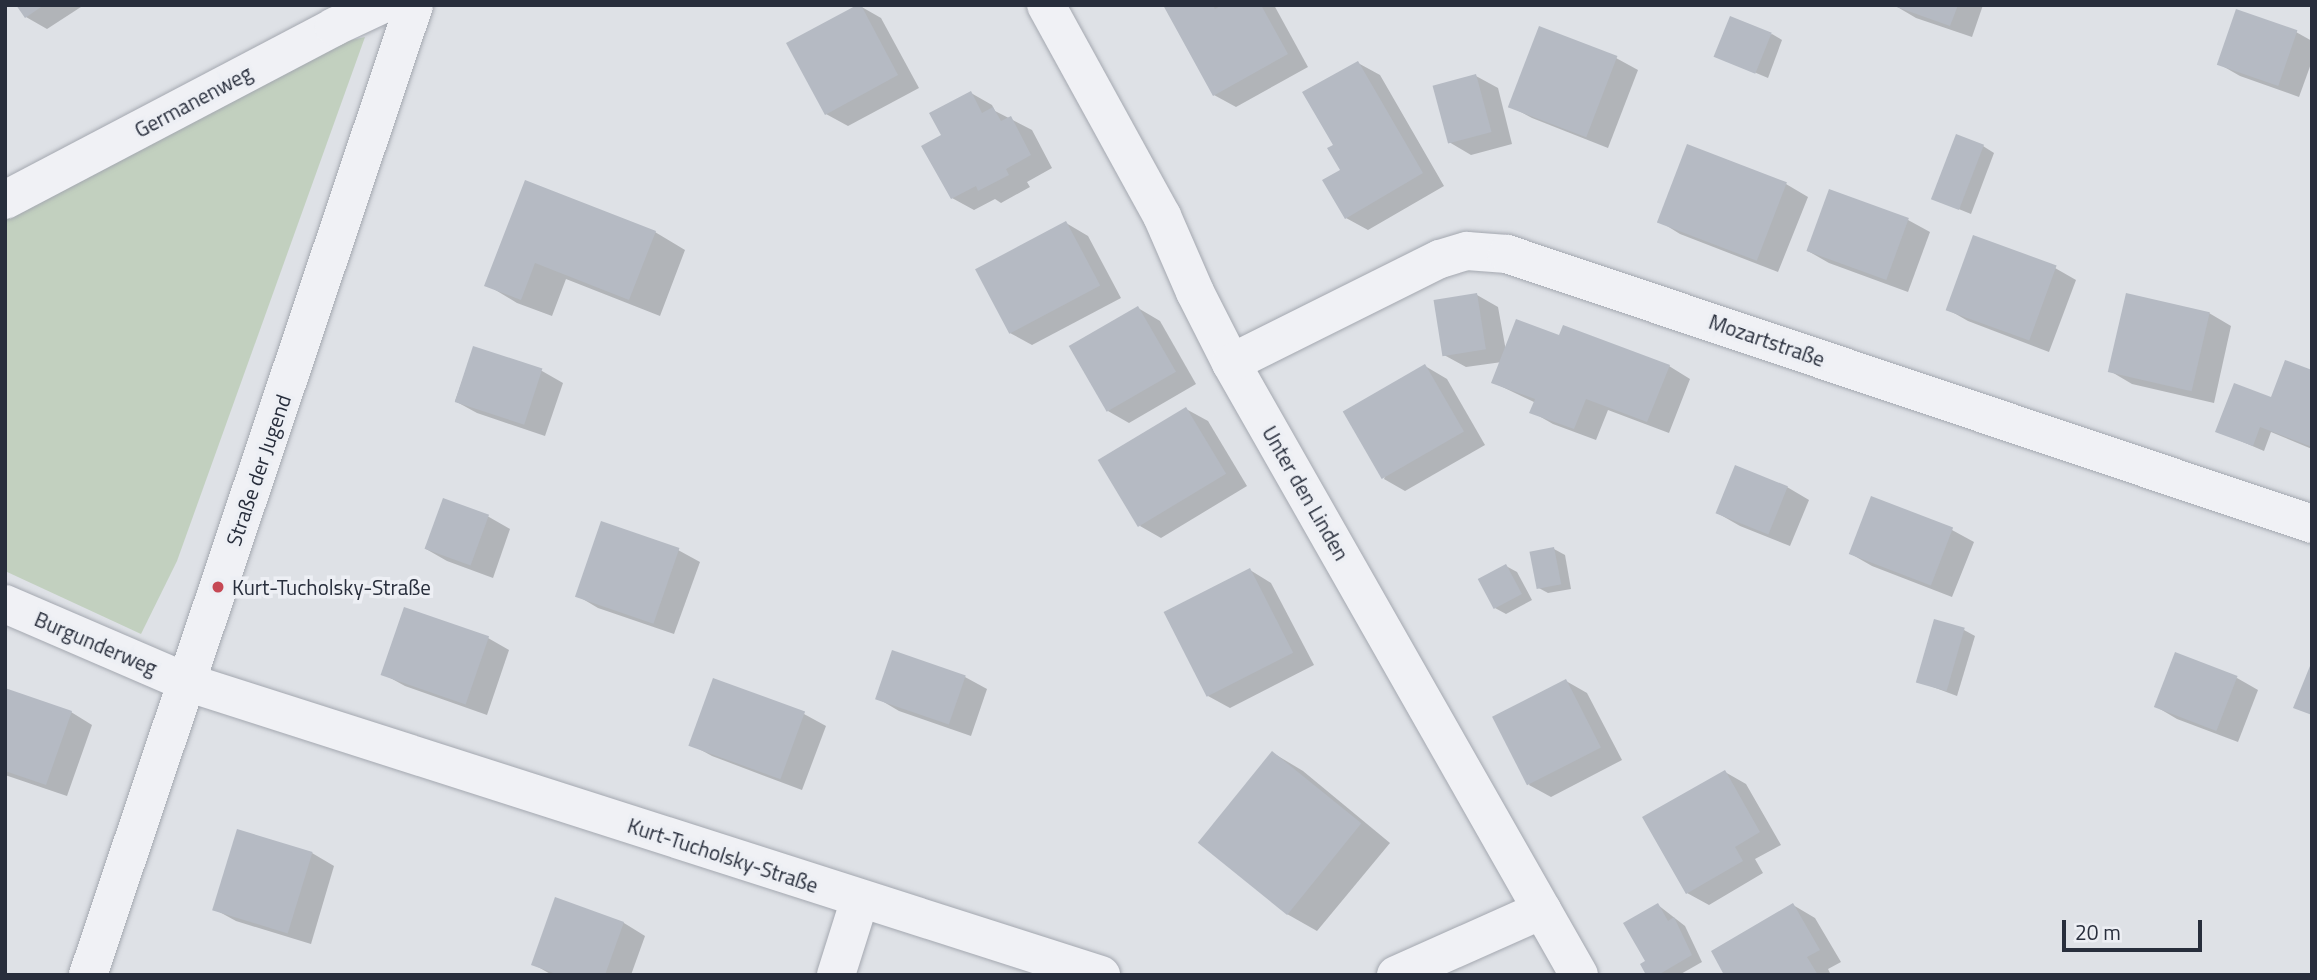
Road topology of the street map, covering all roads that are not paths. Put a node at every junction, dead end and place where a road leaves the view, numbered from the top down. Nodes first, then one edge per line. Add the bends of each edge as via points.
1 (382, 5) edge
2 (414, 5) edge
3 (1046, 5) edge
4 (5, 200) edge
5 (1231, 363) junction
6 (2312, 524) edge
7 (5, 604) edge
8 (186, 682) junction
9 (860, 899) junction
10 (1542, 910) junction
11 (88, 975) edge
12 (836, 975) edge
13 (1101, 975) edge
14 (1396, 975) edge
15 (1578, 975) edge

1 - 4 street, Germanenweg
2 - 8 street, Straße der Jugend
3 - 5 street, Unter den Linden via 1162,216
5 - 6 street, Mozartstraße via 1440,259 1467,251 1507,254
5 - 10 street, Unter den Linden
7 - 8 street, Burgunderweg
8 - 9 street, Kurt-Tucholsky-Straße
8 - 11 street, Straße der Jugend
9 - 12 street
9 - 13 street, Kurt-Tucholsky-Straße
10 - 14 street
10 - 15 street, Unter den Linden

